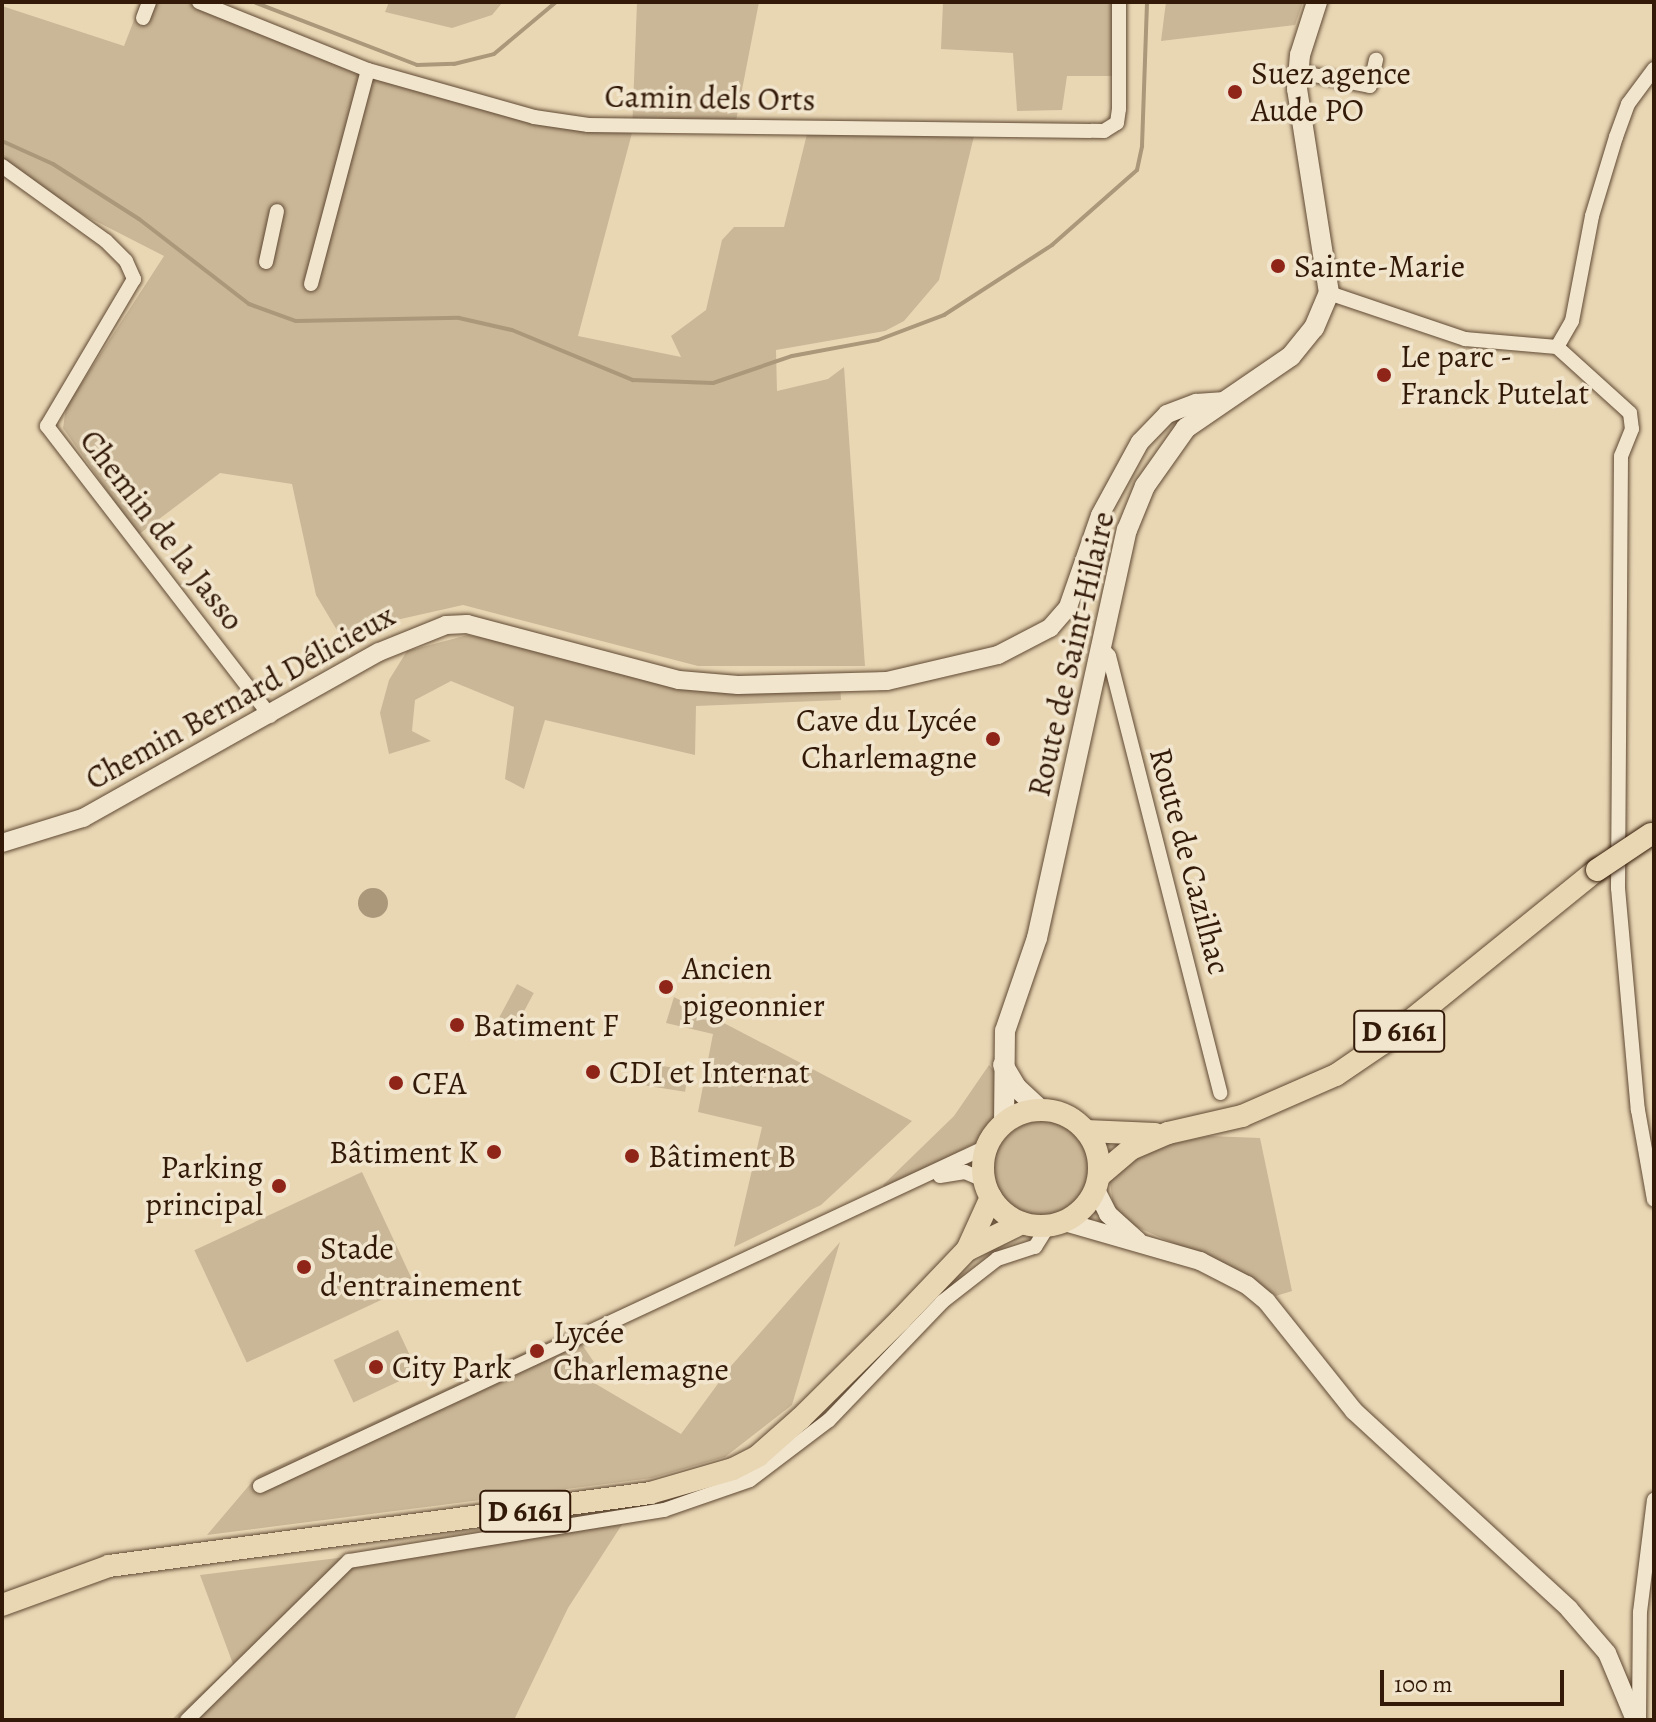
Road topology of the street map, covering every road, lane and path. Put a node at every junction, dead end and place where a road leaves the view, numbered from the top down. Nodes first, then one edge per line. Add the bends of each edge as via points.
1 (149, 2) edge
2 (199, 2) edge
3 (1119, 2) edge
4 (1317, 2) edge
5 (143, 18) dead end
6 (1376, 60) dead end
7 (1654, 69) edge
8 (368, 70) junction
9 (1298, 72) junction
10 (2, 166) edge
11 (277, 211) dead end
12 (266, 262) dead end
13 (311, 284) dead end
14 (1329, 293) junction
15 (1557, 347) junction
16 (1225, 401) junction
17 (1100, 646) junction
18 (270, 716) junction
19 (1652, 833) edge
20 (2, 843) edge
21 (1001, 1062) junction
22 (1220, 1093) dead end
23 (1041, 1110) junction
24 (1004, 1124) junction
25 (1086, 1131) junction
26 (1168, 1133) junction
27 (988, 1146) junction
28 (924, 1180) junction
29 (1097, 1183) junction
30 (987, 1188) junction
31 (1654, 1200) edge
32 (1022, 1223) junction
33 (1056, 1224) junction
34 (1140, 1243) junction
35 (967, 1250) junction
36 (260, 1486) dead end
37 (1654, 1500) edge
38 (2, 1605) edge
39 (187, 1720) edge
40 (1637, 1720) edge

1 - 5 street
2 - 8 street, Camin dels Orts
3 - 8 street, Camin dels Orts via 1119,109 1117,123 1104,131 588,125 534,117
4 - 9 main road, Route de Saint-Hilaire
6 - 9 street via 1370,86
7 - 15 street via 1628,104 1616,137 1592,216 1572,321
8 - 13 street
9 - 14 main road, Route de Saint-Hilaire via 1297,98 1325,240
10 - 18 street, Chemin de la Jasso via 106,241 126,261 134,279 47,426
11 - 12 street
14 - 15 street via 1465,339
14 - 16 main road, Route de Saint-Hilaire via 1314,328 1291,356
15 - 31 street via 1630,413 1632,429 1621,456 1618,888 1638,1110
16 - 17 main road, Route de Saint-Hilaire via 1186,428 1145,486 1127,530
16 - 18 street, Chemin Bernard Délicieux via 1196,403 1167,414 1140,442 1100,515 1068,607 1050,628 998,655 887,681 738,685 679,680 467,624 446,625 379,652
17 - 21 main road, Route de Saint-Hilaire via 1037,938 1005,1031
17 - 22 street, Route de Cazilhac via 1109,656
18 - 20 street, Chemin Bernard Délicieux via 83,818
19 - 26 main road, D 6161, bridge via 1597,870 1336,1075 1242,1116
21 - 23 main road via 1016,1087
21 - 24 main road, Route de Saint-Hilaire
23 - 24 main road
23 - 25 main road via 1065,1115
24 - 27 main road
25 - 26 main road, D 6161
25 - 29 main road via 1097,1151
26 - 29 main road, D 6161 via 1121,1155
27 - 28 street
27 - 30 main road
28 - 30 street via 953,1172
28 - 36 street
29 - 33 main road via 1085,1208
29 - 34 street via 1108,1214
30 - 32 main road
30 - 35 main road, D 6161
32 - 33 main road
32 - 35 main road, D 6161
33 - 34 street
33 - 39 street via 1035,1247 997,1259 942,1302 829,1420 750,1480 664,1510 349,1561
34 - 40 street via 1200,1261 1247,1285 1267,1302 1354,1411 1569,1609 1607,1653
35 - 38 main road, D 6161 via 801,1418 758,1456 733,1469 650,1493 109,1566
37 - 40 street via 1640,1612

